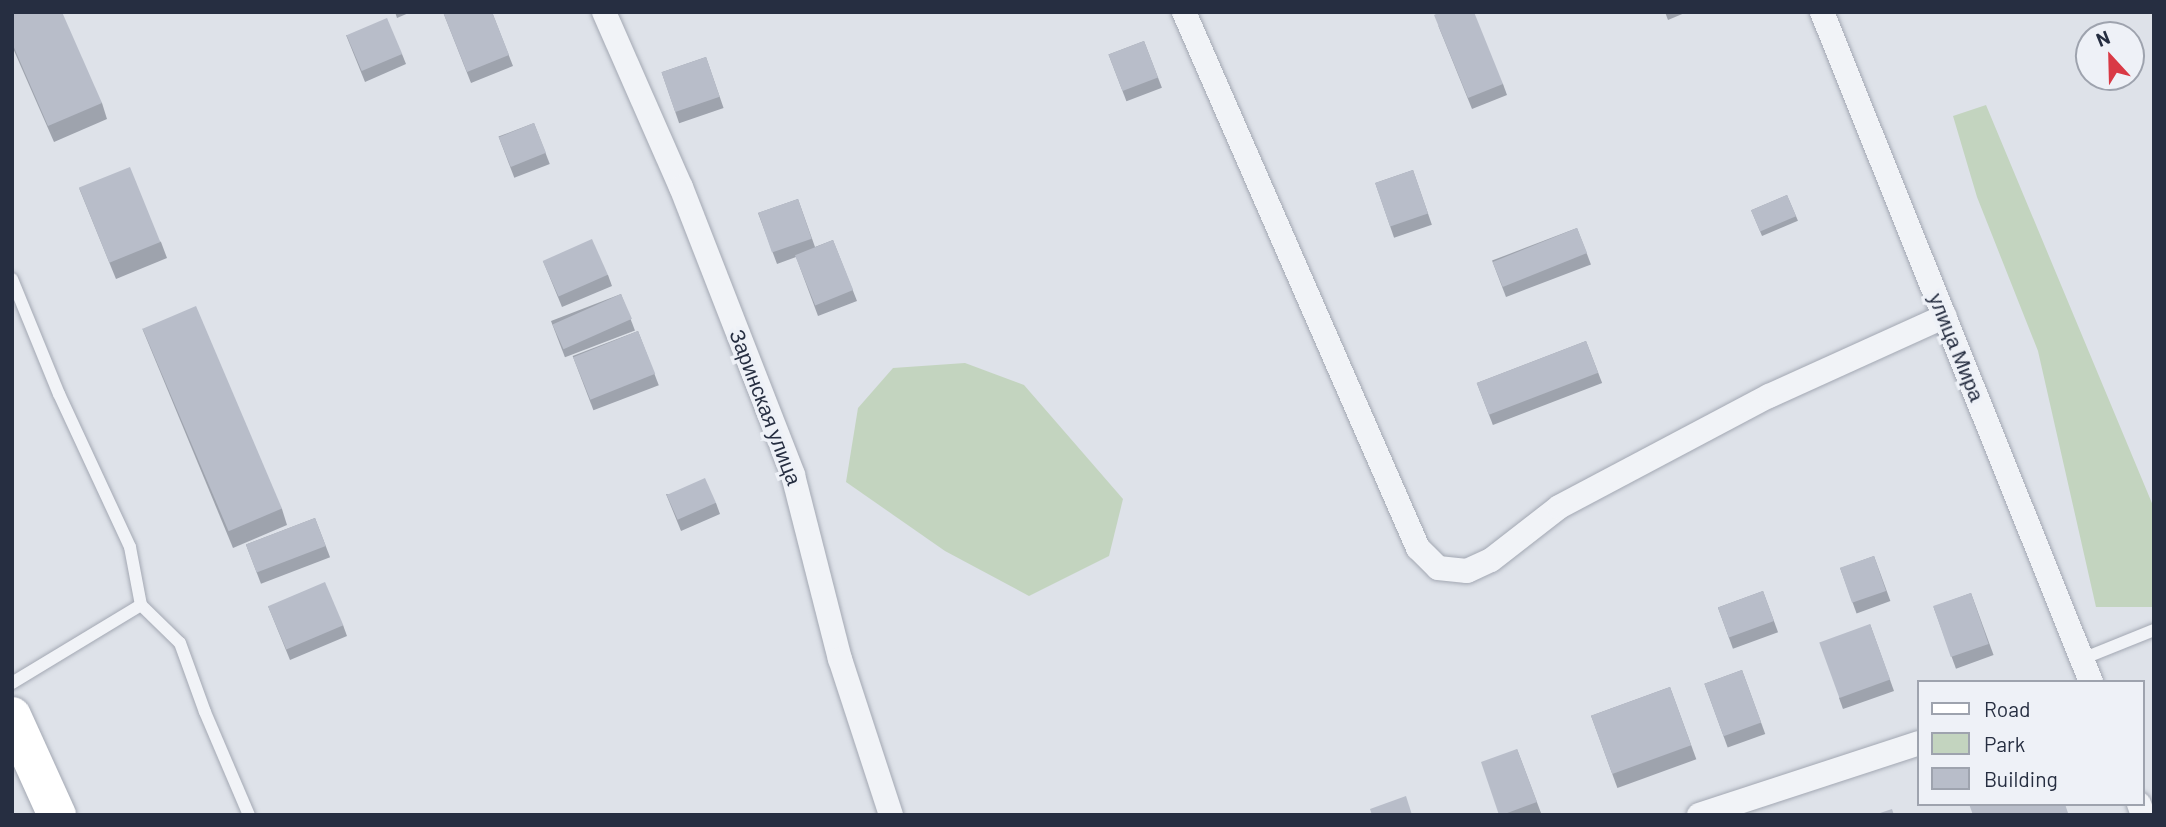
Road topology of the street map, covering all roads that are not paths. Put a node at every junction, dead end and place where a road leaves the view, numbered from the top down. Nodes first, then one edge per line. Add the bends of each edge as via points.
1 (604, 12) edge
2 (1184, 12) edge
3 (1822, 12) edge
4 (12, 279) edge
5 (1945, 316) junction
6 (141, 605) junction
7 (2154, 630) edge
8 (2082, 659) junction
9 (2090, 680) edge
10 (12, 682) edge
11 (12, 716) edge
12 (1918, 743) edge
13 (57, 815) edge
14 (249, 815) edge
15 (891, 815) edge
16 (1699, 815) edge

1 - 15 street, Заринская улица via 681,187 793,475 840,659
2 - 5 street via 1418,548 1438,568 1467,571 1491,560 1559,507 1769,396
3 - 5 street, улица Мира
4 - 6 lane via 130,547
5 - 8 street, улица Мира
6 - 10 lane
6 - 14 lane via 180,643
7 - 8 lane
8 - 9 street, улица Мира
11 - 13 main road
12 - 16 street

